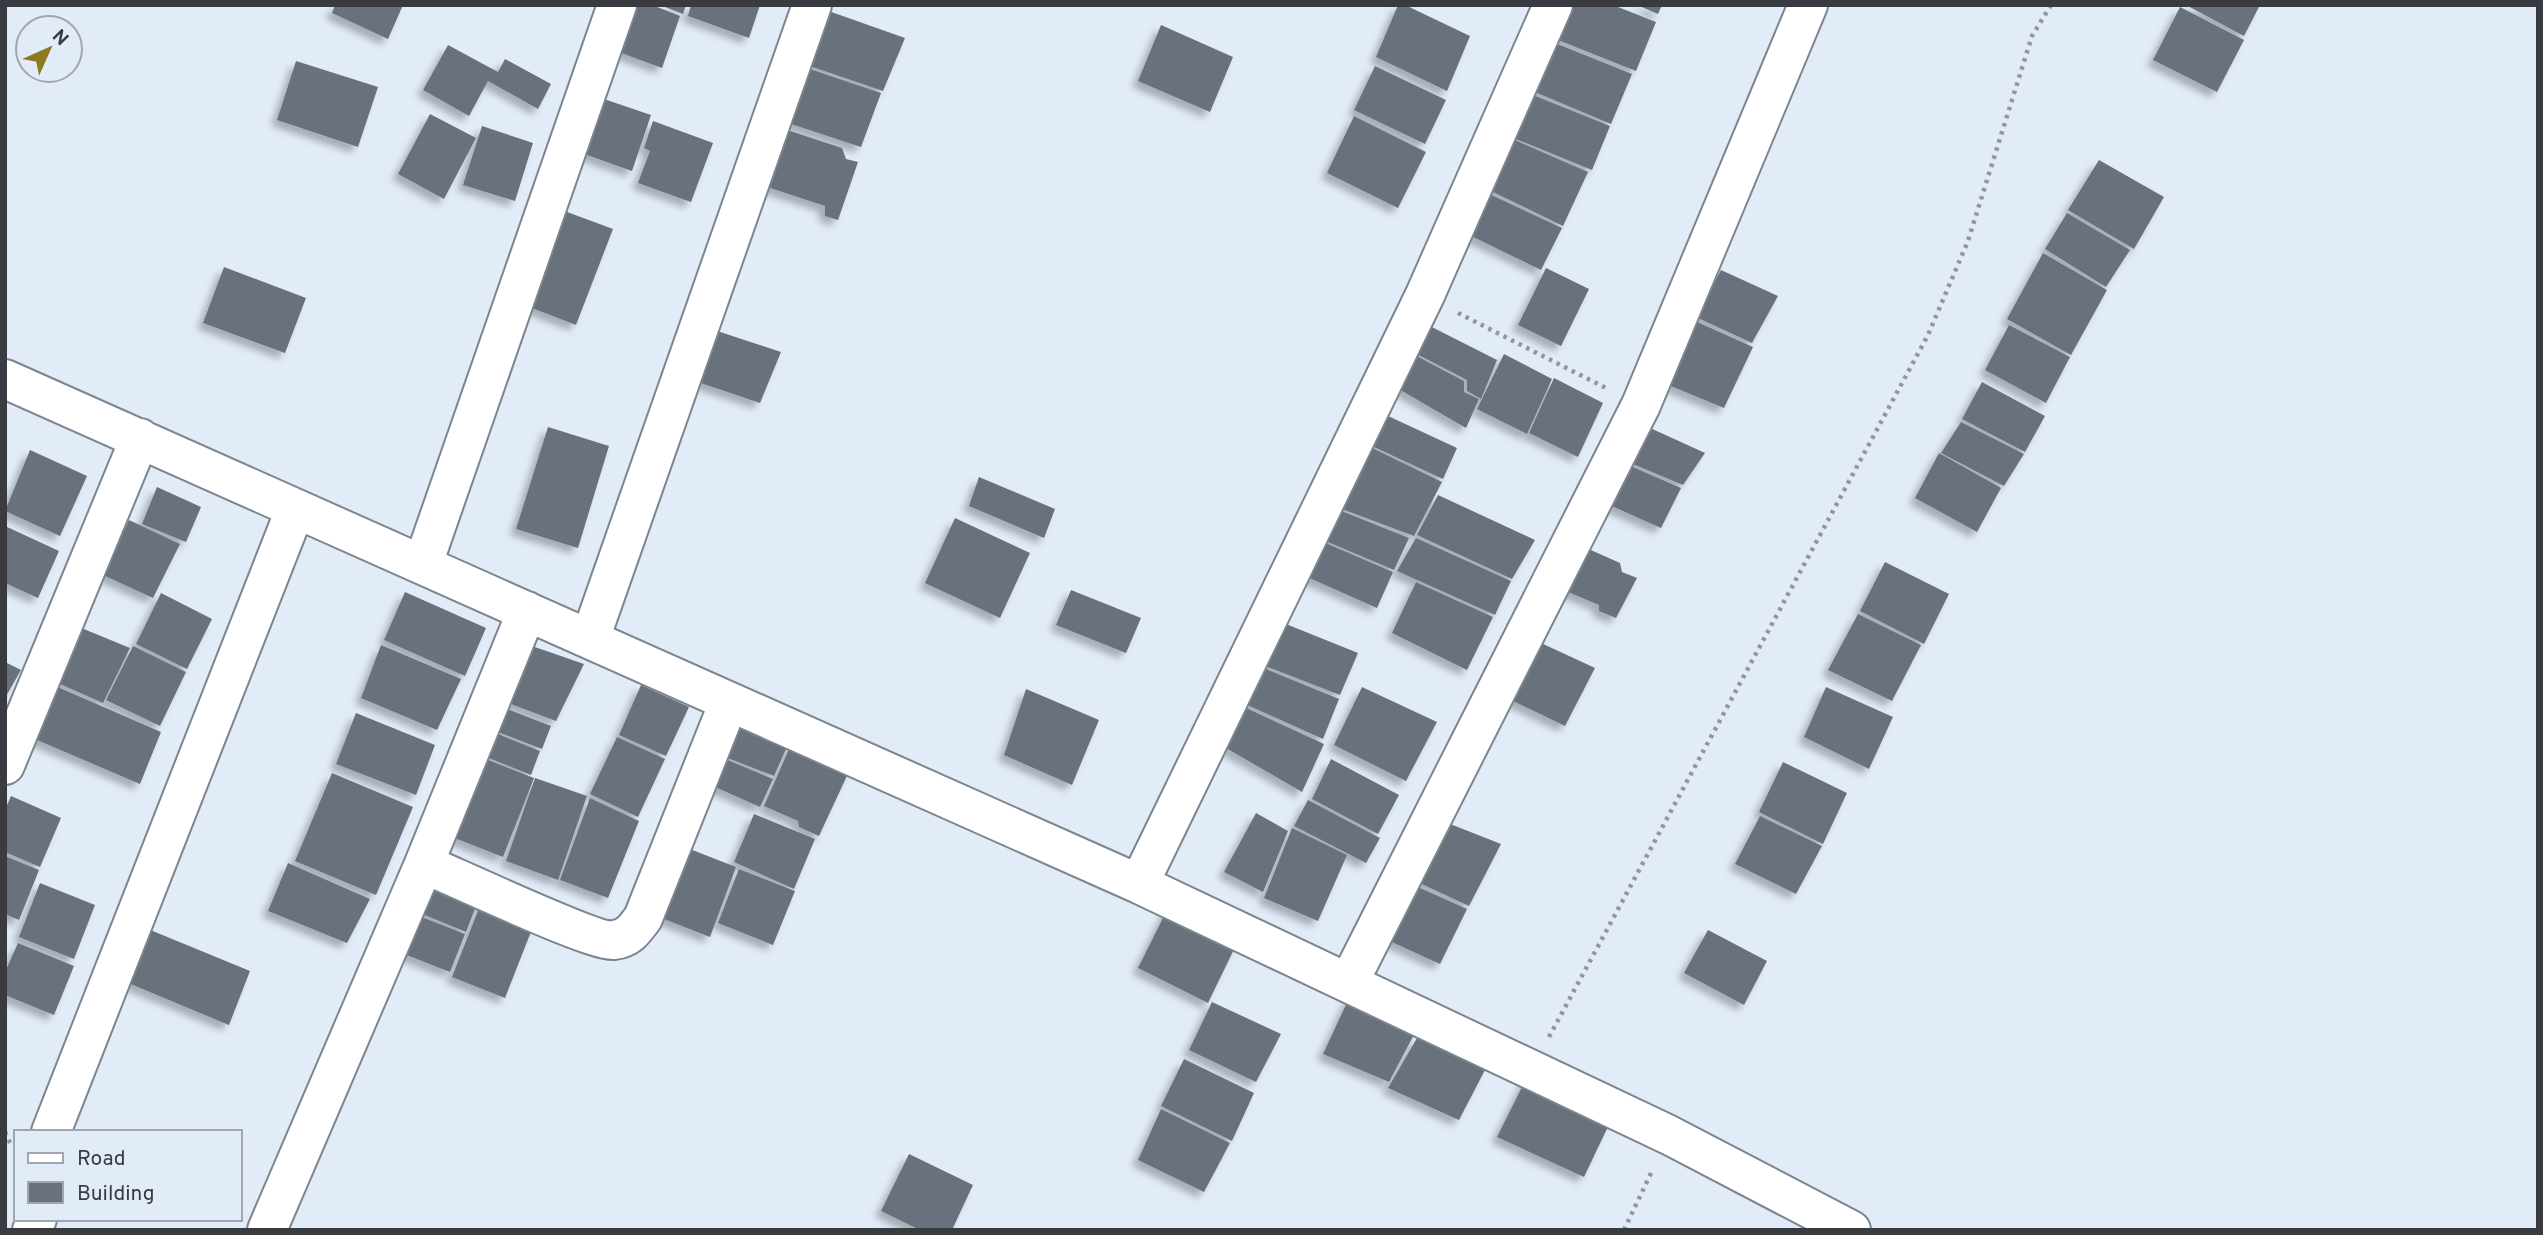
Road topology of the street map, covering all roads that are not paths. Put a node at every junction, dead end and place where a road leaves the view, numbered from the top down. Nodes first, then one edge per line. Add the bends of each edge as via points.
1 (617, 5) edge
2 (812, 5) edge
3 (1553, 5) edge
4 (1808, 5) edge
5 (5, 379) edge
6 (140, 438) junction
7 (295, 510) junction
8 (422, 564) junction
9 (527, 611) junction
10 (590, 639) junction
11 (729, 702) junction
12 (5, 765) edge
13 (424, 864) junction
14 (1139, 884) junction
15 (1349, 982) junction
16 (52, 1130) edge
17 (267, 1230) edge
18 (1851, 1230) edge

1 - 8 street
2 - 10 street
3 - 14 street via 1425,295
4 - 15 street via 1641,405
5 - 6 street
6 - 7 street
6 - 12 street
7 - 8 street
7 - 16 street
8 - 9 street
9 - 10 street
9 - 13 street
10 - 11 street
11 - 13 street via 643,918 629,936 612,941 582,931
11 - 14 street
13 - 17 street
14 - 15 street
15 - 18 street via 1669,1135

